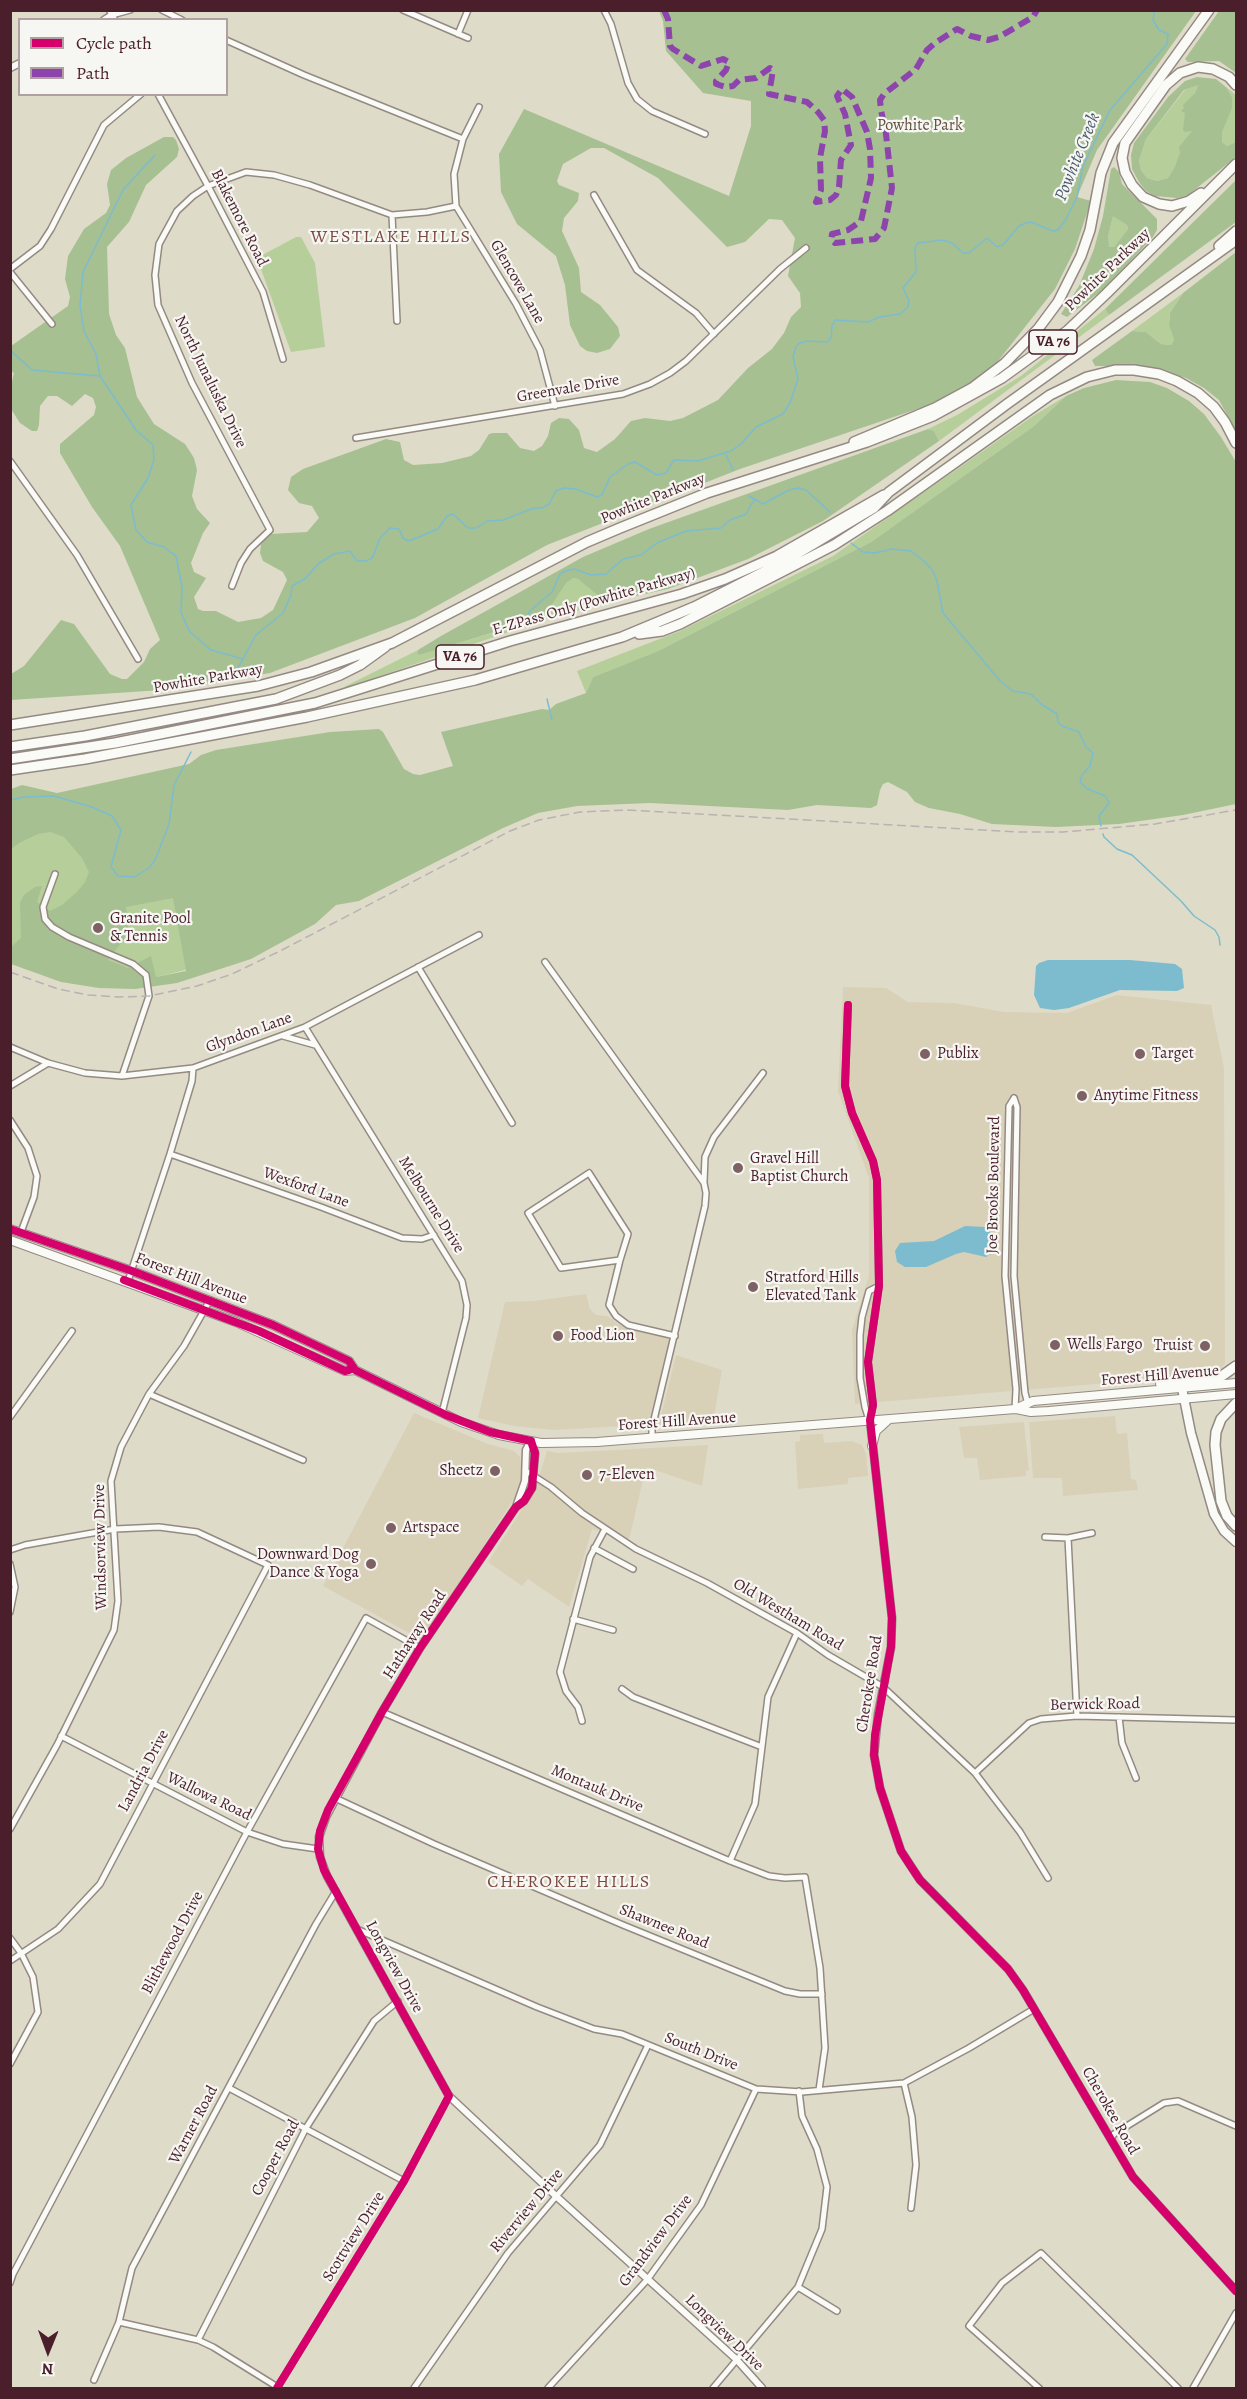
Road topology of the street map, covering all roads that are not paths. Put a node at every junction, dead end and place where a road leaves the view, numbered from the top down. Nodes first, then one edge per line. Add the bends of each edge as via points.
1 (130, 10) edge
2 (162, 10) edge
3 (403, 10) edge
4 (468, 10) edge
5 (604, 10) edge
6 (1209, 10) edge
7 (112, 15) edge
8 (178, 18) edge
9 (458, 34) junction
10 (468, 38) dead end
11 (228, 41) edge
12 (1236, 85) edge
13 (139, 96) edge
14 (159, 96) edge
15 (479, 107) dead end
16 (705, 135) dead end
17 (463, 139) junction
18 (1234, 167) edge
19 (208, 186) junction
20 (594, 195) dead end
21 (456, 206) junction
22 (392, 215) junction
23 (1236, 231) edge
24 (1236, 240) edge
25 (806, 248) dead end
26 (1195, 268) junction
27 (10, 271) edge
28 (397, 321) dead end
29 (52, 324) dead end
30 (714, 334) junction
31 (284, 359) dead end
32 (555, 406) junction
33 (356, 438) dead end
34 (1236, 443) edge
35 (833, 453) junction
36 (10, 461) edge
37 (889, 492) junction
38 (232, 586) dead end
39 (622, 637) junction
40 (392, 643) junction
41 (138, 660) dead end
42 (10, 725) edge
43 (10, 747) edge
44 (10, 759) edge
45 (10, 770) edge
46 (55, 874) dead end
47 (479, 935) dead end
48 (545, 962) dead end
49 (418, 967) junction
50 (848, 1005) dead end
51 (305, 1027) junction
52 (282, 1036) junction
53 (316, 1046) junction
54 (10, 1047) edge
55 (48, 1063) junction
56 (193, 1068) junction
57 (763, 1073) dead end
58 (123, 1076) junction
59 (10, 1086) edge
60 (10, 1120) edge
61 (512, 1123) dead end
62 (170, 1154) junction
63 (704, 1183) junction
64 (10, 1229) edge
65 (21, 1232) junction
66 (434, 1235) junction
67 (10, 1240) edge
68 (620, 1260) junction
69 (132, 1271) junction
70 (128, 1281) junction
71 (879, 1286) junction
72 (210, 1300) junction
73 (205, 1310) junction
74 (72, 1331) dead end
75 (675, 1336) junction
76 (1236, 1366) edge
77 (355, 1370) junction
78 (1236, 1383) edge
79 (1183, 1385) junction
80 (149, 1394) junction
81 (1236, 1394) edge
82 (1183, 1400) junction
83 (1028, 1403) junction
84 (1236, 1403) edge
85 (1015, 1408) junction
86 (1031, 1412) junction
87 (442, 1413) junction
88 (10, 1417) edge
89 (890, 1419) junction
90 (870, 1420) junction
91 (652, 1438) junction
92 (531, 1441) junction
93 (872, 1446) junction
94 (303, 1460) dead end
95 (526, 1471) junction
96 (535, 1477) junction
97 (516, 1507) junction
98 (1236, 1526) edge
99 (115, 1529) junction
100 (605, 1529) junction
101 (1092, 1533) dead end
102 (1045, 1537) dead end
103 (1068, 1538) junction
104 (1236, 1542) edge
105 (594, 1548) junction
106 (10, 1550) edge
107 (10, 1564) edge
108 (633, 1569) dead end
109 (10, 1612) edge
110 (573, 1619) junction
111 (613, 1630) dead end
112 (797, 1633) junction
113 (420, 1648) junction
114 (883, 1687) junction
115 (622, 1689) dead end
116 (382, 1712) junction
117 (1077, 1716) junction
118 (1119, 1717) junction
119 (1235, 1719) dead end
120 (582, 1721) dead end
121 (61, 1736) junction
122 (762, 1747) junction
123 (975, 1773) junction
124 (1136, 1778) dead end
125 (152, 1784) junction
126 (335, 1798) junction
127 (10, 1829) edge
128 (247, 1832) junction
129 (318, 1849) junction
130 (730, 1861) junction
131 (1048, 1878) dead end
132 (336, 1891) junction
133 (359, 1930) junction
134 (10, 1938) edge
135 (21, 1953) junction
136 (10, 1961) edge
137 (822, 1994) junction
138 (398, 2001) junction
139 (1034, 2009) junction
140 (648, 2045) junction
141 (10, 2064) edge
142 (904, 2083) junction
143 (229, 2088) junction
144 (756, 2089) junction
145 (819, 2090) junction
146 (799, 2091) junction
147 (449, 2096) junction
148 (1236, 2126) edge
149 (306, 2128) junction
150 (1111, 2139) junction
151 (404, 2181) junction
152 (556, 2197) junction
153 (911, 2208) dead end
154 (648, 2280) junction
155 (10, 2283) edge
156 (798, 2287) junction
157 (1236, 2291) edge
158 (837, 2311) dead end
159 (1236, 2313) edge
160 (119, 2322) junction
161 (198, 2340) junction
162 (736, 2359) junction
163 (94, 2380) dead end
164 (278, 2388) edge
165 (414, 2388) edge
166 (548, 2388) edge
167 (713, 2388) edge
168 (762, 2388) edge
169 (1039, 2388) edge
170 (1178, 2388) edge
171 (1193, 2388) edge

1 - 7 street
2 - 8 street
3 - 9 street
4 - 9 street
5 - 16 street via 637,99 652,111
6 - 35 highway via 1113,143 1103,167 1081,256 1058,302 1038,329 1005,363 972,388
9 - 10 street
11 - 17 street
12 - 18 highway via 1213,69 1198,67 1180,73 1132,130 1122,153 1125,172 1135,190 1166,206 1190,201
13 - 27 street via 104,125 51,229 40,246
14 - 19 street, Blakemore Road
15 - 17 street, Glencove Lane
17 - 21 street, Glencove Lane via 454,174
18 - 35 highway, Powhite Parkway / VA 76 via 1091,309 1030,360 933,416
19 - 22 street, North Junaluska Drive via 246,172 274,175
19 - 31 street, Blakemore Road via 263,292
19 - 38 street, North Junaluska Drive via 177,211 159,244 155,275 158,305 192,383 270,530 250,549
20 - 30 street via 637,270 696,313
21 - 22 street
21 - 32 street, Glencove Lane via 540,351
22 - 28 street
23 - 26 highway
24 - 26 highway, VA 76
25 - 30 street, Greenvale Drive
26 - 37 highway, VA 76
27 - 29 street
30 - 32 street, Greenvale Drive via 686,361 650,384 623,394
32 - 33 street, Greenvale Drive
34 - 39 highway via 1214,407 1177,381 1134,370 1088,377 1050,395 887,511 824,550 680,624
35 - 40 highway, Powhite Parkway / VA 76 via 707,493 620,528
36 - 41 street via 77,555
37 - 39 highway, VA 76 via 874,508 787,560 694,607
37 - 44 highway, E-ZPass Only (Powhite Parkway) / VA 76 via 777,556 682,594 529,635 303,706
39 - 45 highway, VA 76 via 475,680 386,701 95,758
40 - 42 highway, Powhite Parkway / VA 76 via 269,684
40 - 43 highway, VA 76 via 340,675 276,699
46 - 58 street via 43,907 45,919 52,927 133,964 146,975 149,996
47 - 49 street, Glyndon Lane
48 - 63 street
49 - 51 street, Glyndon Lane
49 - 61 street
50 - 71 street, Cherokee Road via 845,1086 876,1169
51 - 52 street, Glyndon Lane
51 - 53 street, Melbourne Drive
52 - 53 street
52 - 56 street, Glyndon Lane
53 - 66 street, Melbourne Drive
54 - 55 street, Glyndon Lane
55 - 58 street, Glyndon Lane via 85,1073
55 - 59 street
56 - 58 street, Glyndon Lane
56 - 62 street
57 - 63 street via 714,1137 705,1157
60 - 65 street via 28,1148 37,1176
62 - 66 street, Wexford Lane via 402,1238
62 - 69 street
63 - 75 street via 705,1206
64 - 65 main road, Forest Hill Avenue
65 - 69 main road, Forest Hill Avenue
66 - 87 street, Melbourne Drive via 462,1281 467,1305
67 - 70 main road, Forest Hill Avenue
68 - 68 street via 628,1234 590,1173 528,1213 561,1268
68 - 75 street via 609,1305 616,1316 628,1325
69 - 70 street
69 - 72 main road, Forest Hill Avenue
70 - 73 main road, Forest Hill Avenue
71 - 90 street, Cherokee Road via 868,1362 873,1405
71 - 90 street, Cherokee Road via 869,1291 860,1335 860,1378
72 - 73 street, Windsorview Drive
72 - 77 main road, Forest Hill Avenue via 308,1341 349,1361
73 - 77 main road, Forest Hill Avenue via 345,1371
73 - 80 street, Windsorview Drive
74 - 88 street
75 - 91 street
76 - 79 highway via 1219,1378
77 - 87 main road, Forest Hill Avenue
78 - 79 main road, Forest Hill Avenue
79 - 82 highway
79 - 83 main road, Forest Hill Avenue
80 - 94 street
80 - 99 street, Windsorview Drive via 121,1447 111,1481
81 - 82 main road, Forest Hill Avenue
82 - 86 main road, Forest Hill Avenue
82 - 104 highway via 1214,1514
83 - 85 main road, Forest Hill Avenue
83 - 85 street, Joe Brooks Boulevard via 1014,1275 1014,1098 1010,1106 1005,1276
83 - 86 street, Joe Brooks Boulevard
84 - 98 highway via 1221,1419 1215,1445 1221,1502
85 - 86 main road, Forest Hill Avenue
85 - 89 main road, Forest Hill Avenue
87 - 92 main road, Forest Hill Avenue via 490,1432
89 - 90 main road, Forest Hill Avenue
89 - 93 main road via 876,1431
90 - 91 main road, Forest Hill Avenue
90 - 93 street, Cherokee Road
91 - 92 main road, Forest Hill Avenue
92 - 95 street, Hathaway Road via 526,1450
92 - 96 street
93 - 114 street, Cherokee Road via 892,1618
95 - 96 street, Old Westham Road
95 - 97 street, Hathaway Road
96 - 97 street, Hathaway Road via 529,1494
96 - 100 street, Old Westham Road
97 - 113 street, Hathaway Road
99 - 106 street
99 - 121 street, Windsorview Drive via 118,1601 114,1630
99 - 125 street, Landria Drive via 159,1527 197,1532 268,1565
100 - 105 street
100 - 112 street, Old Westham Road via 650,1557
101 - 103 street
102 - 103 street
103 - 117 street
105 - 108 street
105 - 110 street
107 - 109 street via 15,1587
110 - 111 street
110 - 120 street via 560,1672
112 - 114 street, Old Westham Road
112 - 122 street via 768,1696
113 - 116 street, Hathaway Road
113 - 128 street, Blithewood Drive via 366,1618
114 - 123 street, Old Westham Road
114 - 139 street, Cherokee Road via 875,1735 876,1773 902,1851 920,1880 1008,1969
115 - 122 street via 633,1697
116 - 126 street, Hathaway Road
116 - 130 street, Montauk Drive
117 - 118 street, Berwick Road
117 - 123 street, Berwick Road via 1029,1723
118 - 119 street, Berwick Road
118 - 124 street via 1122,1743
121 - 125 street, Wallowa Road
121 - 127 street, Windsorview Drive
122 - 130 street via 754,1804
123 - 131 street, Old Westham Road via 1020,1832
125 - 128 street, Wallowa Road
125 - 135 street, Landria Drive via 100,1884 58,1929
126 - 129 street, Hathaway Road via 320,1831
126 - 137 street, Shawnee Road via 644,1934 785,1990
128 - 129 street, Wallowa Road via 283,1844
128 - 155 street, Blithewood Drive
129 - 132 street, Longview Drive via 321,1864
130 - 137 street, Montauk Drive via 769,1876 805,1877
132 - 133 street, Longview Drive
132 - 143 street, Warner Road
133 - 138 street, Longview Drive
133 - 140 street, South Drive via 594,2030 622,2034
134 - 135 street
135 - 136 street, Landria Drive
135 - 141 street via 33,1977 38,2012
137 - 145 street via 825,2048
138 - 147 street, Longview Drive
138 - 149 street, Cooper Road via 374,2021
139 - 142 street, South Drive
139 - 150 street, Cherokee Road
140 - 144 street, South Drive
140 - 152 street, Riverview Drive via 600,2145
142 - 145 street, South Drive
142 - 153 street via 912,2117 916,2166
143 - 149 street
143 - 160 street, Warner Road via 132,2268
144 - 146 street, South Drive
144 - 154 street, Grandview Drive via 701,2205
145 - 146 street, South Drive
146 - 156 street via 802,2116 817,2149 827,2187 822,2229
147 - 151 street, Scottview Drive
147 - 152 street, Longview Drive
148 - 150 street via 1178,2101 1164,2103
149 - 151 street
149 - 161 street, Cooper Road
150 - 157 street, Cherokee Road via 1144,2191
151 - 164 street, Scottview Drive
152 - 154 street, Longview Drive
152 - 165 street, Riverview Drive via 508,2253
154 - 162 street, Longview Drive
154 - 166 street, Grandview Drive
156 - 158 street
156 - 162 street
159 - 171 street
160 - 161 street
160 - 163 street, Warner Road
161 - 164 street
162 - 167 street
162 - 168 street, Longview Drive
169 - 170 street via 969,2326 1002,2283 1041,2253

